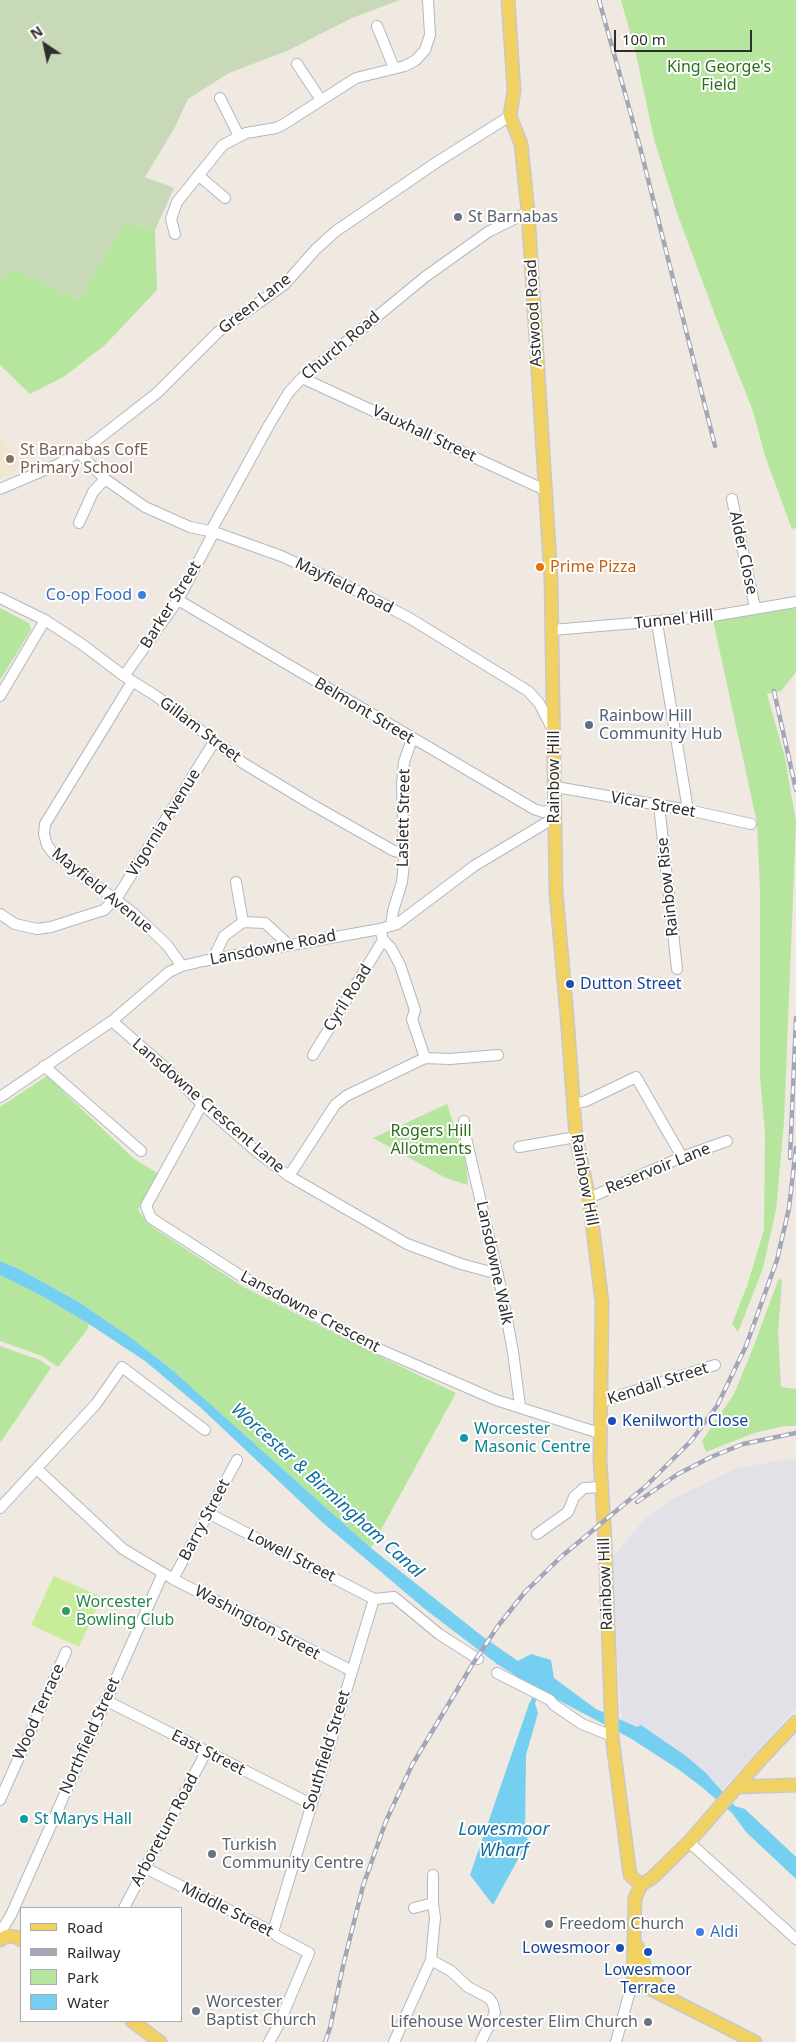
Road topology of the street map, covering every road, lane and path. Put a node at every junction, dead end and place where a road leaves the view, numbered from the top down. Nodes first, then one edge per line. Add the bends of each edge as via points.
1 (428, 0) edge
2 (508, 0) edge
3 (377, 26) dead end
4 (297, 64) dead end
5 (394, 68) junction
6 (220, 98) dead end
7 (321, 100) junction
8 (510, 116) junction
9 (239, 136) junction
10 (198, 174) junction
11 (226, 198) dead end
12 (528, 212) junction
13 (175, 234) dead end
14 (302, 378) junction
15 (79, 453) junction
16 (105, 479) junction
17 (0, 489) edge
18 (545, 490) junction
19 (732, 498) dead end
20 (79, 523) dead end
21 (214, 532) junction
22 (0, 598) edge
23 (178, 600) junction
24 (796, 602) edge
25 (755, 608) junction
26 (45, 620) junction
27 (657, 623) junction
28 (552, 630) junction
29 (128, 679) junction
30 (0, 696) edge
31 (554, 733) junction
32 (412, 739) junction
33 (214, 742) junction
34 (556, 787) junction
35 (659, 806) junction
36 (688, 810) junction
37 (554, 814) junction
38 (751, 824) dead end
39 (404, 854) junction
40 (236, 882) dead end
41 (115, 900) junction
42 (0, 914) edge
43 (243, 922) junction
44 (390, 926) junction
45 (380, 929) junction
46 (383, 940) junction
47 (289, 945) junction
48 (213, 959) junction
49 (182, 966) junction
50 (677, 969) dead end
51 (112, 1021) junction
52 (313, 1055) dead end
53 (498, 1055) dead end
54 (425, 1058) junction
55 (44, 1066) junction
56 (0, 1097) edge
57 (202, 1104) junction
58 (574, 1104) junction
59 (464, 1121) dead end
60 (576, 1137) junction
61 (727, 1141) dead end
62 (519, 1147) dead end
63 (141, 1151) dead end
64 (682, 1157) junction
65 (289, 1176) junction
66 (589, 1198) junction
67 (498, 1274) junction
68 (715, 1365) dead end
69 (600, 1402) junction
70 (520, 1406) junction
71 (205, 1430) dead end
72 (600, 1433) junction
73 (237, 1460) dead end
74 (37, 1470) junction
75 (600, 1487) junction
76 (0, 1508) edge
77 (208, 1513) junction
78 (537, 1534) dead end
79 (163, 1573) junction
80 (173, 1579) junction
81 (374, 1598) junction
82 (66, 1652) dead end
83 (478, 1659) dead end
84 (352, 1672) junction
85 (497, 1672) dead end
86 (105, 1700) junction
87 (796, 1722) edge
88 (612, 1734) junction
89 (206, 1752) junction
90 (796, 1785) edge
91 (736, 1790) junction
92 (0, 1800) edge
93 (311, 1804) junction
94 (690, 1842) junction
95 (145, 1868) junction
96 (433, 1875) dead end
97 (642, 1885) junction
98 (433, 1903) junction
99 (125, 1907) edge
100 (414, 1908) dead end
101 (2, 1927) edge
102 (273, 1932) junction
103 (634, 1936) junction
104 (20, 1938) edge
105 (20, 1939) edge
106 (796, 1939) edge
107 (0, 1940) edge
108 (431, 1960) junction
109 (633, 1980) junction
110 (667, 1997) junction
111 (133, 2022) edge
112 (160, 2042) edge
113 (270, 2042) edge
114 (394, 2042) edge
115 (481, 2042) edge
116 (616, 2042) edge
117 (755, 2042) edge

1 - 5 street via 431,28 428,44 416,60
2 - 8 main road via 514,90
3 - 5 street
4 - 7 street
5 - 7 street via 356,78
6 - 9 street
7 - 9 street via 276,128
8 - 12 main road, Astwood Road via 521,144
8 - 15 street, Green Lane via 336,231 285,284 218,332 157,393
9 - 10 street via 223,145
10 - 11 street
10 - 13 street via 173,212 171,225
12 - 14 street, Church Road via 488,232 425,277
12 - 18 main road, Astwood Road
14 - 18 street, Vauxhall Street
14 - 21 street, Church Road via 268,425 213,527
15 - 16 street, Mayfield Road
15 - 17 street, Green Lane
16 - 20 street via 93,492
16 - 21 street, Mayfield Road via 144,507 190,527
18 - 28 main road, Astwood Road
19 - 25 street, Alder Close
21 - 23 street, Barker Street
21 - 31 street, Mayfield Road via 281,556 411,619 528,691 539,703
22 - 26 street, Gillam Street
23 - 29 street, Barker Street
23 - 32 street, Belmont Street
24 - 25 street, Tunnel Hill
25 - 27 street, Tunnel Hill
26 - 29 street, Gillam Street
26 - 30 street
27 - 28 street, Tunnel Hill
27 - 36 street
28 - 31 main road, Rainbow Hill
29 - 33 street, Gillam Street via 156,696
29 - 41 street, Mayfield Avenue via 45,824 44,834 53,853
31 - 34 main road, Rainbow Hill
32 - 37 street, Belmont Street via 534,809
32 - 39 street, Laslett Street via 404,762 402,784
33 - 39 street, Gillam Street via 311,804
33 - 41 street, Vigornia Avenue
34 - 35 street, Vicar Street
34 - 37 main road, Rainbow Hill
35 - 36 street, Vicar Street
35 - 50 street, Rainbow Rise
36 - 38 street, Vicar Street
37 - 44 street, Lansdowne Road via 453,880 408,918
37 - 58 main road, Rainbow Hill via 556,892
39 - 44 street, Laslett Street via 402,882
40 - 43 street
41 - 42 street, Vigornia Avenue via 104,910 37,929 15,924
41 - 49 street, Mayfield Avenue via 167,945
43 - 47 street via 266,923
43 - 48 street via 224,936
44 - 45 street, Lansdowne Road
45 - 46 street
45 - 47 street, Lansdowne Road
46 - 52 street, Cyril Road
46 - 54 street via 400,965
47 - 48 street, Lansdowne Road
48 - 49 street, Lansdowne Road
49 - 51 street, Lansdowne Road via 169,972
51 - 55 street, Lansdowne Road
51 - 57 street, Lansdowne Crescent Lane
53 - 54 street via 450,1060
54 - 65 street via 346,1096 335,1105
55 - 56 street, Lansdowne Road
55 - 63 street
57 - 65 street, Lansdowne Crescent Lane
57 - 70 street, Lansdowne Crescent via 146,1206 151,1218 240,1276 372,1346 496,1400
58 - 60 main road, Rainbow Hill
58 - 64 street via 636,1077
59 - 67 street, Lansdowne Walk
60 - 62 street
60 - 66 main road, Rainbow Hill
61 - 64 street, Reservoir Lane
64 - 66 street, Reservoir Lane
65 - 67 street, Lansdowne Crescent Lane via 407,1244
66 - 69 main road, Rainbow Hill via 602,1302
67 - 70 street, Lansdowne Walk
68 - 69 street, Kendall Street
69 - 72 main road, Rainbow Hill
70 - 72 street, Lansdowne Crescent
71 - 74 street via 122,1367 96,1404
72 - 75 main road, Rainbow Hill
73 - 77 street, Barry Street
74 - 76 street
74 - 79 street, Washington Street via 123,1549
75 - 78 street via 584,1488 574,1497 568,1512
75 - 88 main road, Rainbow Hill
77 - 80 street, Barry Street
77 - 81 street, Lowell Street
79 - 80 street, Washington Street
79 - 86 street, Northfield Street
80 - 84 street, Washington Street
81 - 83 street via 394,1597 439,1634
81 - 84 street, Southfield Street
82 - 92 street, Wood Terrace
84 - 93 street, Southfield Street
85 - 88 street via 550,1700 582,1724
86 - 89 street, East Street
86 - 101 street, Northfield Street via 11,1916
87 - 91 main road
88 - 97 main road via 630,1875
89 - 93 street, East Street
89 - 95 street, Arboretum Road
90 - 91 main road
91 - 94 main road
93 - 102 street, Southfield Street
94 - 97 main road
94 - 106 street
95 - 99 street, Arboretum Road
95 - 102 street, Middle Street
96 - 98 street
97 - 103 main road via 635,1898
98 - 100 street
98 - 108 street via 435,1918
101 - 104 street
102 - 113 street, Middle Street via 309,1953
103 - 109 main road
103 - 110 main road via 646,1970
105 - 107 main road via 7,1936
108 - 114 street
108 - 115 street via 494,2004 495,2013
109 - 110 main road
109 - 116 street
110 - 117 main road
111 - 112 main road

